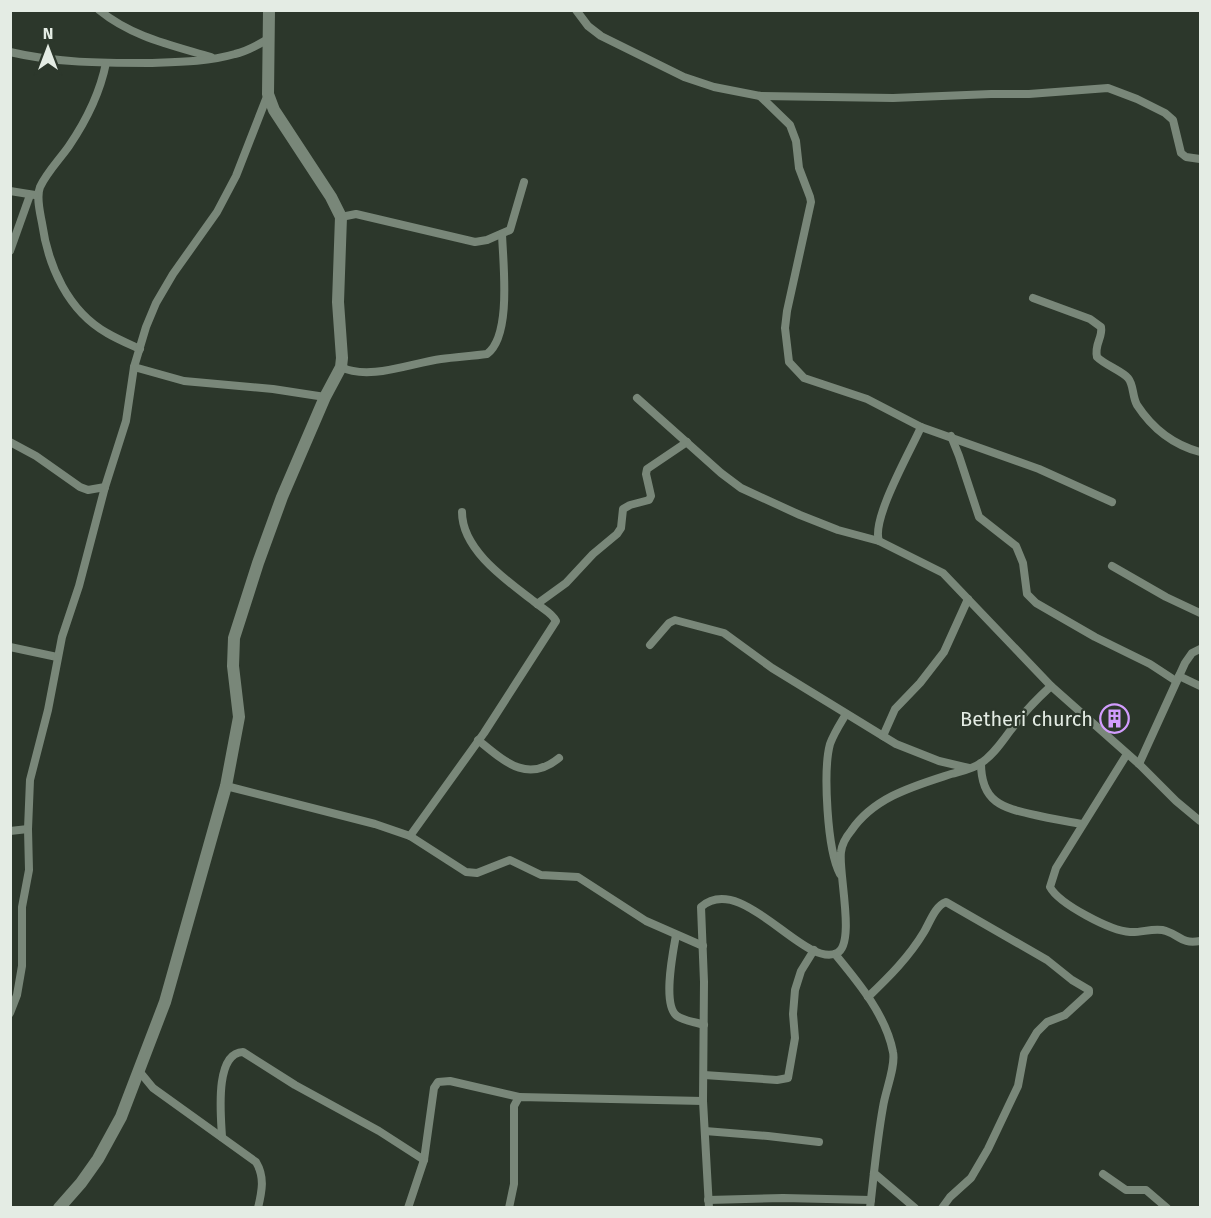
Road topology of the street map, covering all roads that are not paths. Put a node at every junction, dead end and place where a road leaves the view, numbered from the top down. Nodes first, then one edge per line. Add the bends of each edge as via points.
1 (99, 10) edge
2 (576, 10) edge
3 (267, 13) edge
4 (268, 39) junction
5 (10, 52) edge
6 (217, 59) junction
7 (106, 63) junction
8 (268, 94) junction
9 (760, 96) junction
10 (1200, 159) edge
11 (524, 182) dead end
12 (10, 191) edge
13 (34, 195) junction
14 (340, 217) junction
15 (502, 234) junction
16 (10, 251) edge
17 (1033, 298) dead end
18 (140, 349) junction
19 (134, 367) junction
20 (340, 367) junction
21 (325, 397) junction
22 (637, 398) dead end
23 (921, 427) junction
24 (951, 436) junction
25 (12, 441) edge
26 (687, 442) junction
27 (1200, 453) edge
28 (105, 487) junction
29 (1112, 502) dead end
30 (462, 512) dead end
31 (879, 541) junction
32 (1112, 566) dead end
33 (968, 599) junction
34 (537, 604) junction
35 (1200, 613) edge
36 (650, 645) dead end
37 (10, 646) edge
38 (1200, 649) edge
39 (57, 657) junction
40 (1178, 679) junction
41 (1051, 686) junction
42 (1200, 686) edge
43 (846, 714) junction
44 (883, 736) junction
45 (478, 740) junction
46 (1127, 754) junction
47 (559, 758) dead end
48 (981, 764) junction
49 (1139, 764) junction
50 (970, 768) junction
51 (226, 786) junction
52 (1200, 821) edge
53 (1082, 824) junction
54 (28, 829) junction
55 (10, 831) edge
56 (410, 836) junction
57 (841, 877) junction
58 (676, 935) junction
59 (1200, 941) edge
60 (703, 946) junction
61 (814, 950) junction
62 (835, 954) junction
63 (868, 997) junction
64 (10, 1012) edge
65 (704, 1025) junction
66 (139, 1071) junction
67 (704, 1075) junction
68 (519, 1097) junction
69 (703, 1101) junction
70 (705, 1131) junction
71 (222, 1137) junction
72 (819, 1142) dead end
73 (424, 1160) junction
74 (874, 1173) junction
75 (1103, 1174) dead end
76 (709, 1204) edge
77 (870, 1204) edge
78 (59, 1208) edge
79 (258, 1208) edge
80 (408, 1208) edge
81 (509, 1208) edge
82 (915, 1208) edge
83 (942, 1208) edge
84 (1167, 1208) edge

1 - 6 street via 114,23 141,36
2 - 9 street via 601,36 684,77
3 - 4 street
4 - 6 street via 252,49
4 - 8 street
5 - 7 street
6 - 7 street
7 - 13 street via 85,119
8 - 14 street
8 - 18 street via 236,176 217,212 156,303
9 - 10 street via 893,98 1108,88 1165,113 1173,120 1181,153
9 - 23 street via 794,131 796,160 810,197 787,311 789,362 804,378 867,399
11 - 15 street via 512,227
12 - 13 street
13 - 16 street
13 - 18 street via 53,267 77,308 106,333
14 - 15 street via 356,214 475,242
14 - 20 street
15 - 20 street via 502,327 493,350 359,373
17 - 27 street via 1090,319 1101,327 1095,346 1097,357 1126,375 1137,405 1163,434
18 - 19 street
19 - 21 street via 184,381
19 - 28 street via 126,421
20 - 21 street
21 - 51 street via 276,514 233,643 239,717
22 - 26 street
23 - 24 street
23 - 31 street via 883,509 877,530
24 - 29 street
24 - 40 street via 979,517 1020,552 1029,598
25 - 28 street via 80,487
26 - 31 street via 741,488 828,526
26 - 34 street via 647,469 649,500 624,508 617,534 566,583
28 - 39 street
30 - 34 street via 469,537 488,564
31 - 33 street via 943,573
32 - 35 street
33 - 41 street
33 - 44 street via 944,652 895,709
34 - 45 street via 555,618 555,623
36 - 43 street via 675,620 724,633
37 - 39 street
38 - 40 street via 1192,653
39 - 54 street via 30,780
40 - 42 street
40 - 49 street
41 - 46 street
41 - 48 street
43 - 44 street
43 - 57 street via 828,756 828,822 832,854
44 - 50 street via 939,761
45 - 47 street via 509,764 526,770 544,768
45 - 56 street
46 - 49 street
46 - 53 street
48 - 50 street
48 - 53 street via 982,783 998,805
49 - 52 street
50 - 57 street via 905,790 872,808 843,846
51 - 56 street
51 - 66 street via 165,1002
53 - 59 street via 1056,868 1050,883 1052,891 1120,931 1166,930 1186,941
54 - 55 street
54 - 64 street via 22,966
56 - 58 street via 472,874 510,860 541,875 578,877 646,921
57 - 62 street via 846,934 843,948
58 - 60 street
58 - 65 street via 670,1003 676,1015
60 - 61 street via 701,907 721,898 750,908
60 - 65 street
61 - 62 street
61 - 67 street via 795,990 795,1038 788,1078
62 - 63 street
63 - 74 street via 893,1053
63 - 83 street via 899,968 939,905 946,902 1047,960 1090,991 1065,1016 1047,1022 1037,1032 1024,1054 1018,1086 988,1149 971,1179
65 - 67 street
66 - 71 street via 153,1088
66 - 78 street via 121,1117 98,1159
67 - 69 street
68 - 69 street
68 - 73 street via 450,1081 438,1082
68 - 81 street via 514,1106 514,1184
69 - 70 street
70 - 72 street
70 - 76 street
71 - 73 street via 224,1071 232,1057 243,1052
71 - 79 street via 260,1169 263,1185
73 - 80 street
74 - 77 street
74 - 82 street
75 - 84 street via 1126,1190 1146,1190
76 - 77 street via 783,1198

